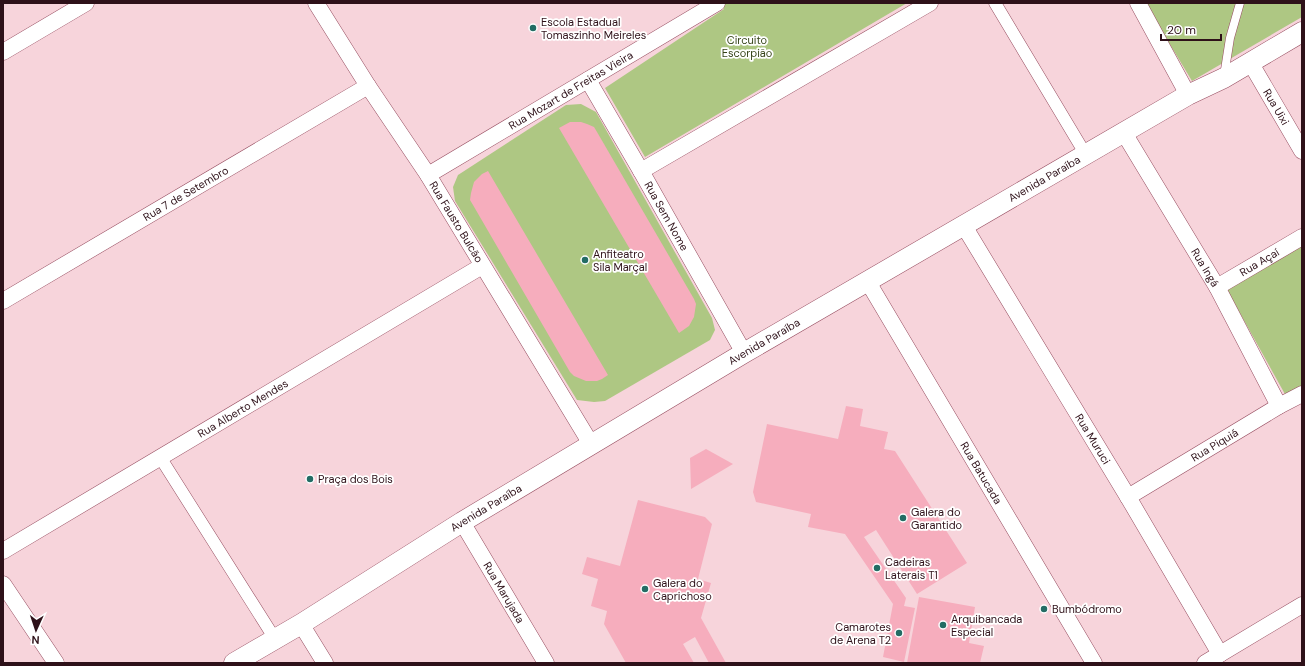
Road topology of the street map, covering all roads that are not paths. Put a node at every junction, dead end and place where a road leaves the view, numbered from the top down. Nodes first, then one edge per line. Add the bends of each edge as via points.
1 (86, 3) edge
2 (316, 3) edge
3 (930, 3) edge
4 (996, 3) edge
5 (1138, 3) edge
6 (1240, 3) edge
7 (710, 5) edge
8 (1302, 32) edge
9 (3, 52) edge
10 (1250, 62) junction
11 (1224, 78) junction
12 (588, 80) junction
13 (368, 86) junction
14 (1188, 95) junction
15 (1124, 133) junction
16 (1302, 151) edge
17 (1086, 155) junction
18 (642, 171) junction
19 (428, 175) junction
20 (964, 226) junction
21 (1302, 236) edge
22 (482, 266) junction
23 (868, 282) junction
24 (1217, 287) junction
25 (3, 301) edge
26 (744, 352) junction
27 (1302, 394) edge
28 (1280, 406) junction
29 (591, 444) junction
30 (160, 457) junction
31 (1128, 498) junction
32 (462, 522) junction
33 (3, 551) edge
34 (3, 584) edge
35 (1302, 605) edge
36 (301, 624) junction
37 (275, 640) junction
38 (1220, 654) junction
39 (56, 663) edge
40 (234, 663) edge
41 (325, 663) edge
42 (546, 663) edge
43 (1094, 663) edge
44 (1205, 663) edge

1 - 9 street
2 - 13 street, Rua Fausto Bulcão
3 - 18 street
4 - 17 street
5 - 14 street
6 - 11 lane via 1230,38
7 - 12 street, Rua Mozart de Freitas Vieira
8 - 10 street, Avenida Paraíba
10 - 11 street, Avenida Paraíba
10 - 16 street, Rua Uixi
11 - 14 street, Avenida Paraíba
12 - 18 street, Rua Sem Nome
12 - 19 street, Rua Mozart de Freitas Vieira
13 - 19 street, Rua Fausto Bulcão
13 - 25 street, Rua 7 de Setembro
14 - 15 street, Avenida Paraíba
15 - 17 street, Avenida Paraíba
15 - 24 street, Rua Ingá
17 - 20 street, Avenida Paraíba
18 - 26 street, Rua Sem Nome
19 - 22 street, Rua Fausto Bulcão
20 - 23 street, Avenida Paraíba
20 - 31 street, Rua Muruci
21 - 24 street, Rua Açaí
22 - 29 street, Rua Fausto Bulcão
22 - 30 street, Rua Alberto Mendes
23 - 26 street, Avenida Paraíba
23 - 43 street, Rua Batucada
24 - 28 street, Rua Ingá
26 - 29 street, Avenida Paraíba
27 - 28 street, Rua Piquiá
28 - 31 street, Rua Piquiá
29 - 32 street, Avenida Paraíba
30 - 33 street, Rua Alberto Mendes
30 - 37 street
31 - 38 street, Rua Muruci
32 - 36 street, Avenida Paraíba
32 - 42 street, Rua Marujada
34 - 39 street
35 - 38 street
36 - 37 street, Avenida Paraíba
36 - 41 street
37 - 40 street, Avenida Paraíba
38 - 44 street

